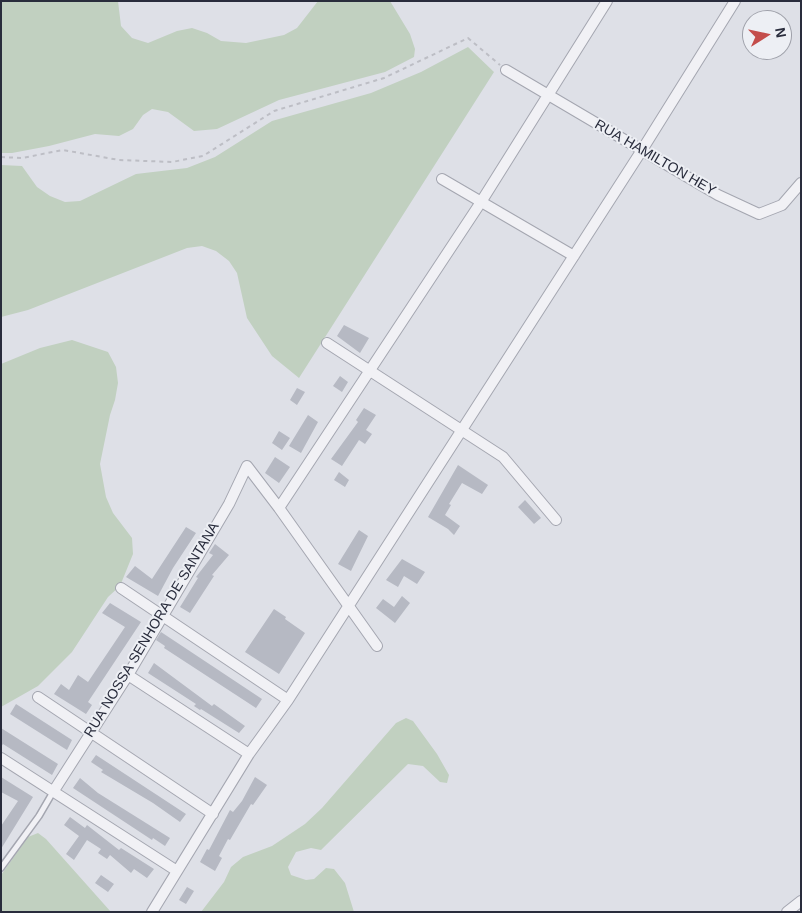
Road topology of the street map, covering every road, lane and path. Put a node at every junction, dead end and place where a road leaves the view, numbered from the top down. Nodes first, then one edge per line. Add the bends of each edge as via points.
1 (607, 1) edge
2 (735, 1) edge
3 (506, 70) joint
4 (549, 96) junction
5 (642, 150) junction
6 (1, 157) edge
7 (442, 179) dead end
8 (801, 183) edge
9 (481, 202) junction
10 (574, 256) junction
11 (327, 343) dead end
12 (370, 371) junction
13 (461, 431) junction
14 (279, 508) junction
15 (556, 520) dead end
16 (121, 588) dead end
17 (348, 604) junction
18 (164, 615) junction
19 (377, 646) dead end
20 (128, 676) junction
21 (38, 697) dead end
22 (288, 700) junction
23 (91, 732) junction
24 (249, 754) junction
25 (1, 758) edge
26 (53, 792) junction
27 (212, 814) junction
28 (1, 868) edge
29 (176, 871) junction
30 (801, 901) edge
31 (152, 912) edge
32 (788, 912) edge

1 - 4 street
2 - 5 street
3 - 4 street, RUA HAMILTON HEY
3 - 6 path via 468,38 384,78 274,111 203,156 172,162 149,162 63,150 22,158
4 - 5 street, RUA HAMILTON HEY
4 - 9 street
5 - 8 street, RUA HAMILTON HEY via 718,195 760,214 782,205
5 - 10 street
7 - 9 street
9 - 10 street
9 - 12 street
10 - 13 street
11 - 12 street
12 - 13 street
12 - 14 street
13 - 15 street via 503,457
13 - 17 street
14 - 17 street
14 - 18 street, RUA NOSSA SENHORA DE SANTANA via 247,466 229,504
16 - 18 street
17 - 19 street
17 - 22 street
18 - 20 street, RUA NOSSA SENHORA DE SANTANA
18 - 22 street
20 - 23 street, RUA NOSSA SENHORA DE SANTANA
20 - 24 street
21 - 23 street
22 - 24 street
23 - 26 street, RUA NOSSA SENHORA DE SANTANA
23 - 27 street
24 - 27 street
25 - 26 street
26 - 28 lane
26 - 29 street
27 - 29 street
29 - 31 street
30 - 32 street

